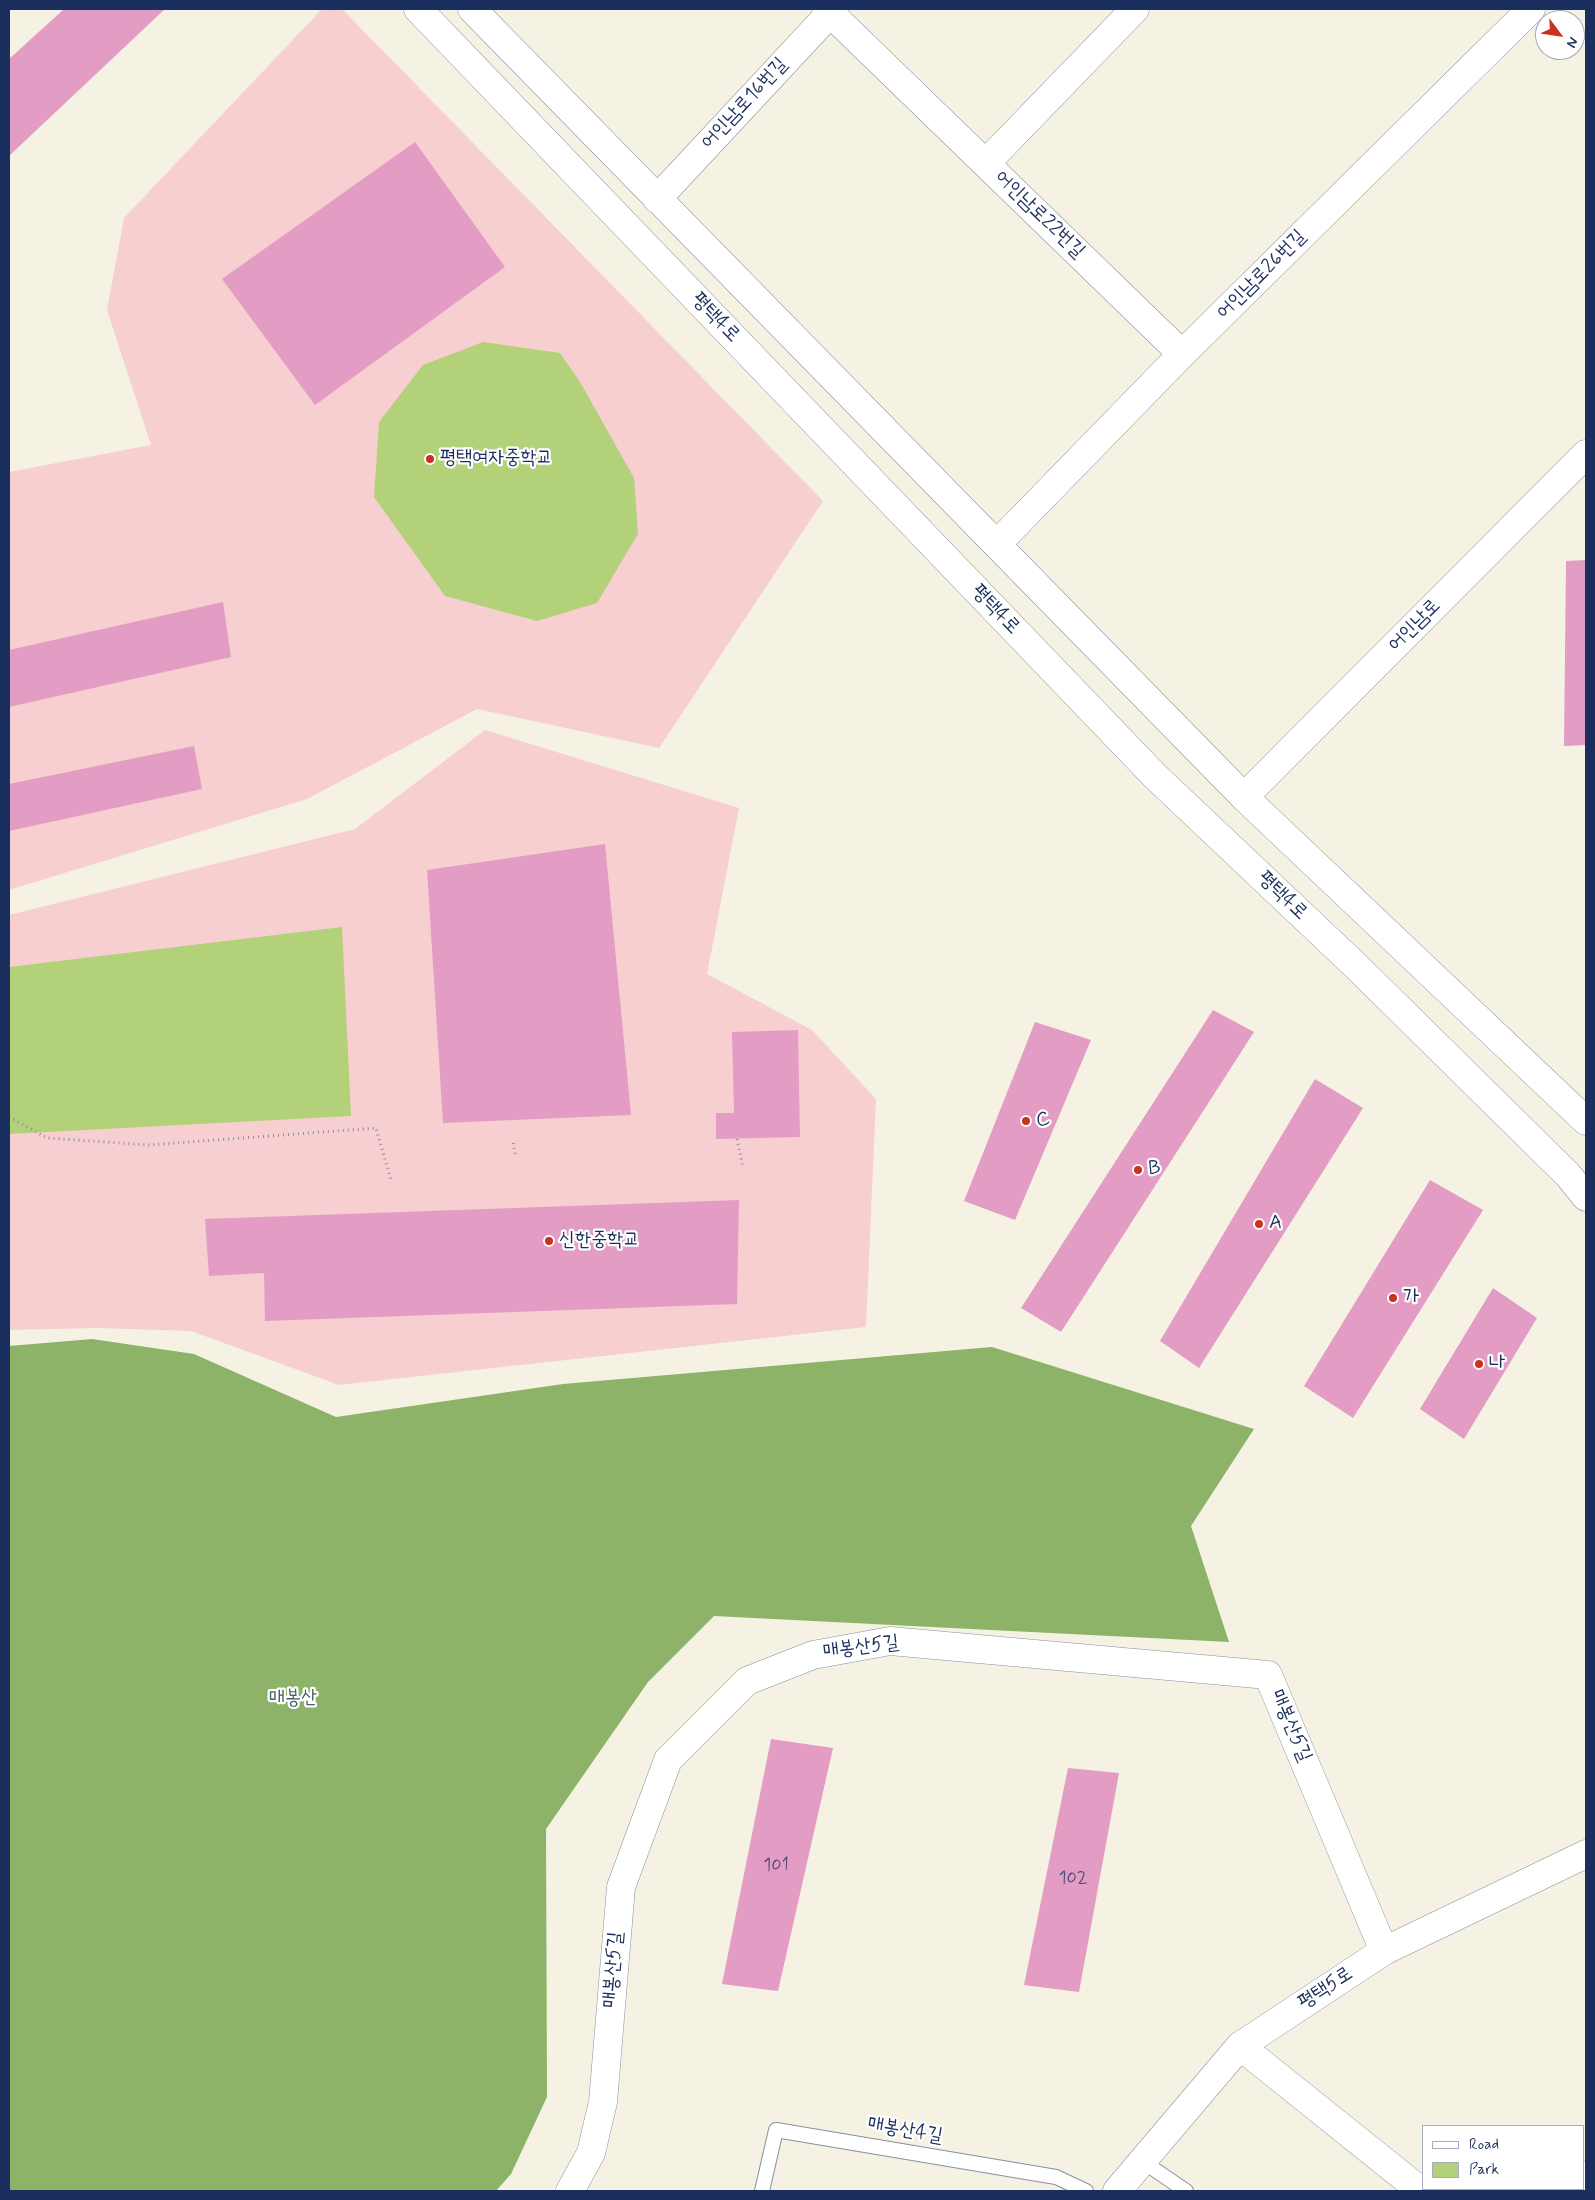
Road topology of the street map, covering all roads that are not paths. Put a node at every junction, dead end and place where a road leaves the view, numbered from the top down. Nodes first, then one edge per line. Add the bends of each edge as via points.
1 (418, 9) edge
2 (472, 9) edge
3 (1135, 9) edge
4 (1531, 9) edge
5 (830, 10) edge
6 (986, 163) junction
7 (657, 199) junction
8 (1182, 354) junction
9 (1586, 454) edge
10 (997, 544) junction
11 (1244, 797) junction
12 (1586, 1121) edge
13 (1586, 1197) edge
14 (1586, 1854) edge
15 (1384, 1951) junction
16 (1240, 2046) junction
17 (1142, 2161) junction
18 (570, 2191) edge
19 (762, 2191) edge
20 (1086, 2191) edge
21 (1116, 2191) edge
22 (1186, 2191) edge
23 (1421, 2191) edge

1 - 13 street, 평택4로 via 1155,776 1378,988 1568,1175
2 - 7 street, 평택4로
3 - 6 street, 어인남로22번길
4 - 8 street, 어인남로26번길
5 - 6 street
5 - 7 street, 어인남로16번길
6 - 8 street, 어인남로22번길
7 - 10 street, 평택4로
8 - 10 street, 어인남로26번길
9 - 11 street, 어인남로
10 - 11 street, 평택4로
11 - 12 street, 평택4로
14 - 15 street, 평택5로
15 - 16 street, 평택5로
15 - 18 street, 매봉산5길 via 1268,1675 890,1640 813,1654 747,1681 668,1760 621,1887 603,2102 591,2153
16 - 17 street, 평택5로
16 - 23 street
17 - 21 street, 평택5로
17 - 22 lane
19 - 20 lane, 매봉산4길 via 776,2130 1056,2177

